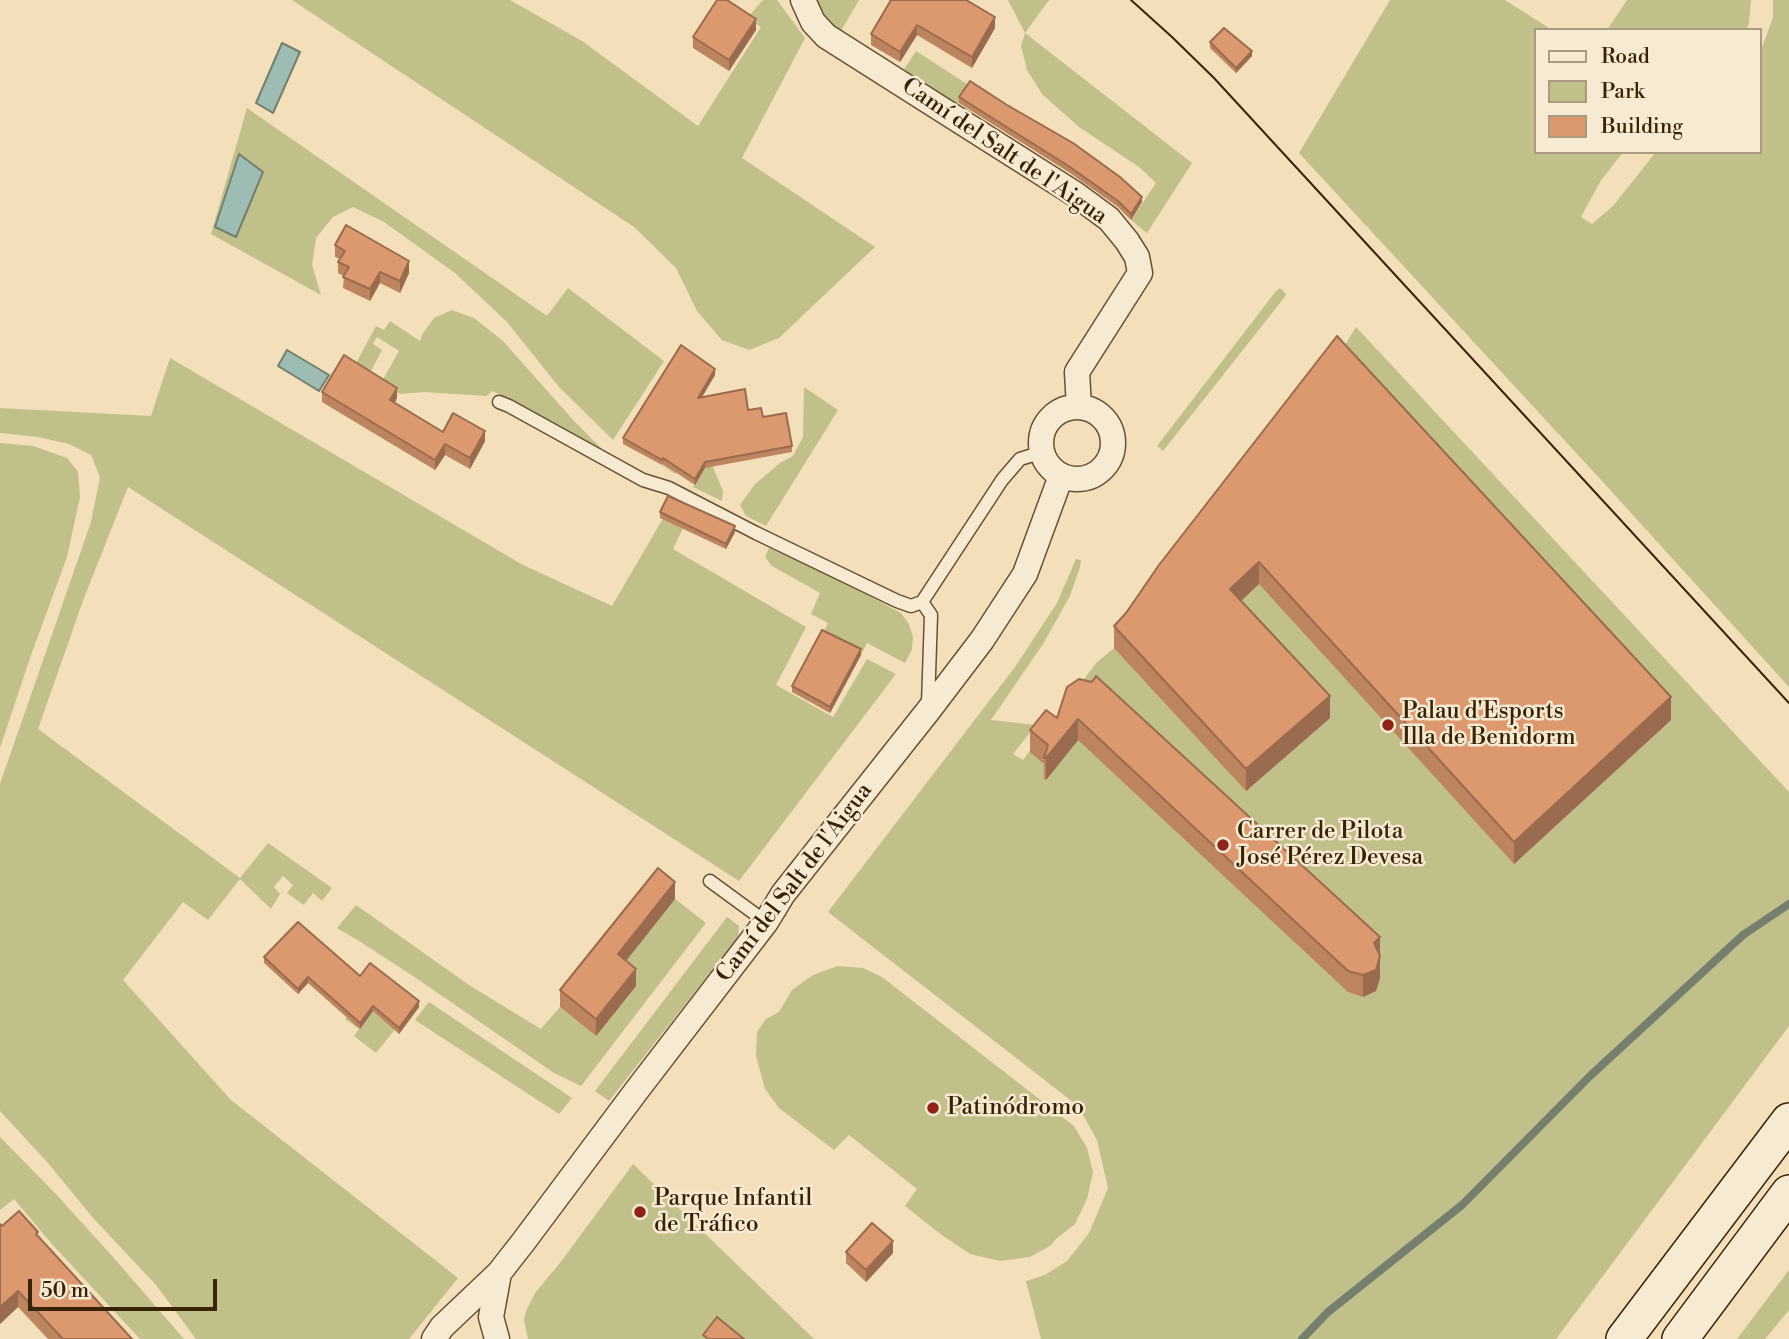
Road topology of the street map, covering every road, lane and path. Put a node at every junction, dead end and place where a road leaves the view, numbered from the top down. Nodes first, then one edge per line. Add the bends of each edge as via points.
1 (803, 0) edge
2 (499, 402) dead end
3 (1079, 407) junction
4 (1043, 455) junction
5 (1061, 476) junction
6 (922, 602) junction
7 (928, 711) junction
8 (710, 881) dead end
9 (766, 922) junction
10 (1789, 1121) edge
11 (1789, 1193) edge
12 (499, 1273) junction
13 (434, 1339) edge
14 (497, 1339) edge
15 (1624, 1339) edge
16 (1680, 1339) edge

1 - 3 street, Camí del Salt de l'Aigua via 826,36 1075,194 1109,219 1137,257 1140,273 1077,372
2 - 6 lane via 643,480 669,488 897,601 911,606
3 - 4 street via 1067,408 1048,421 1042,432
3 - 5 street via 1091,409 1109,425 1113,449 1102,470 1090,478
4 - 5 street
4 - 6 lane via 1020,459 1002,480
5 - 7 street, Camí del Salt de l'Aigua via 1025,574
6 - 7 lane via 931,614
7 - 9 street, Camí del Salt de l'Aigua via 783,894
8 - 9 lane
9 - 12 street, Camí del Salt de l'Aigua
10 - 15 main road
11 - 16 main road
12 - 13 street, Camí del Salt de l'Aigua
12 - 14 street via 491,1317

